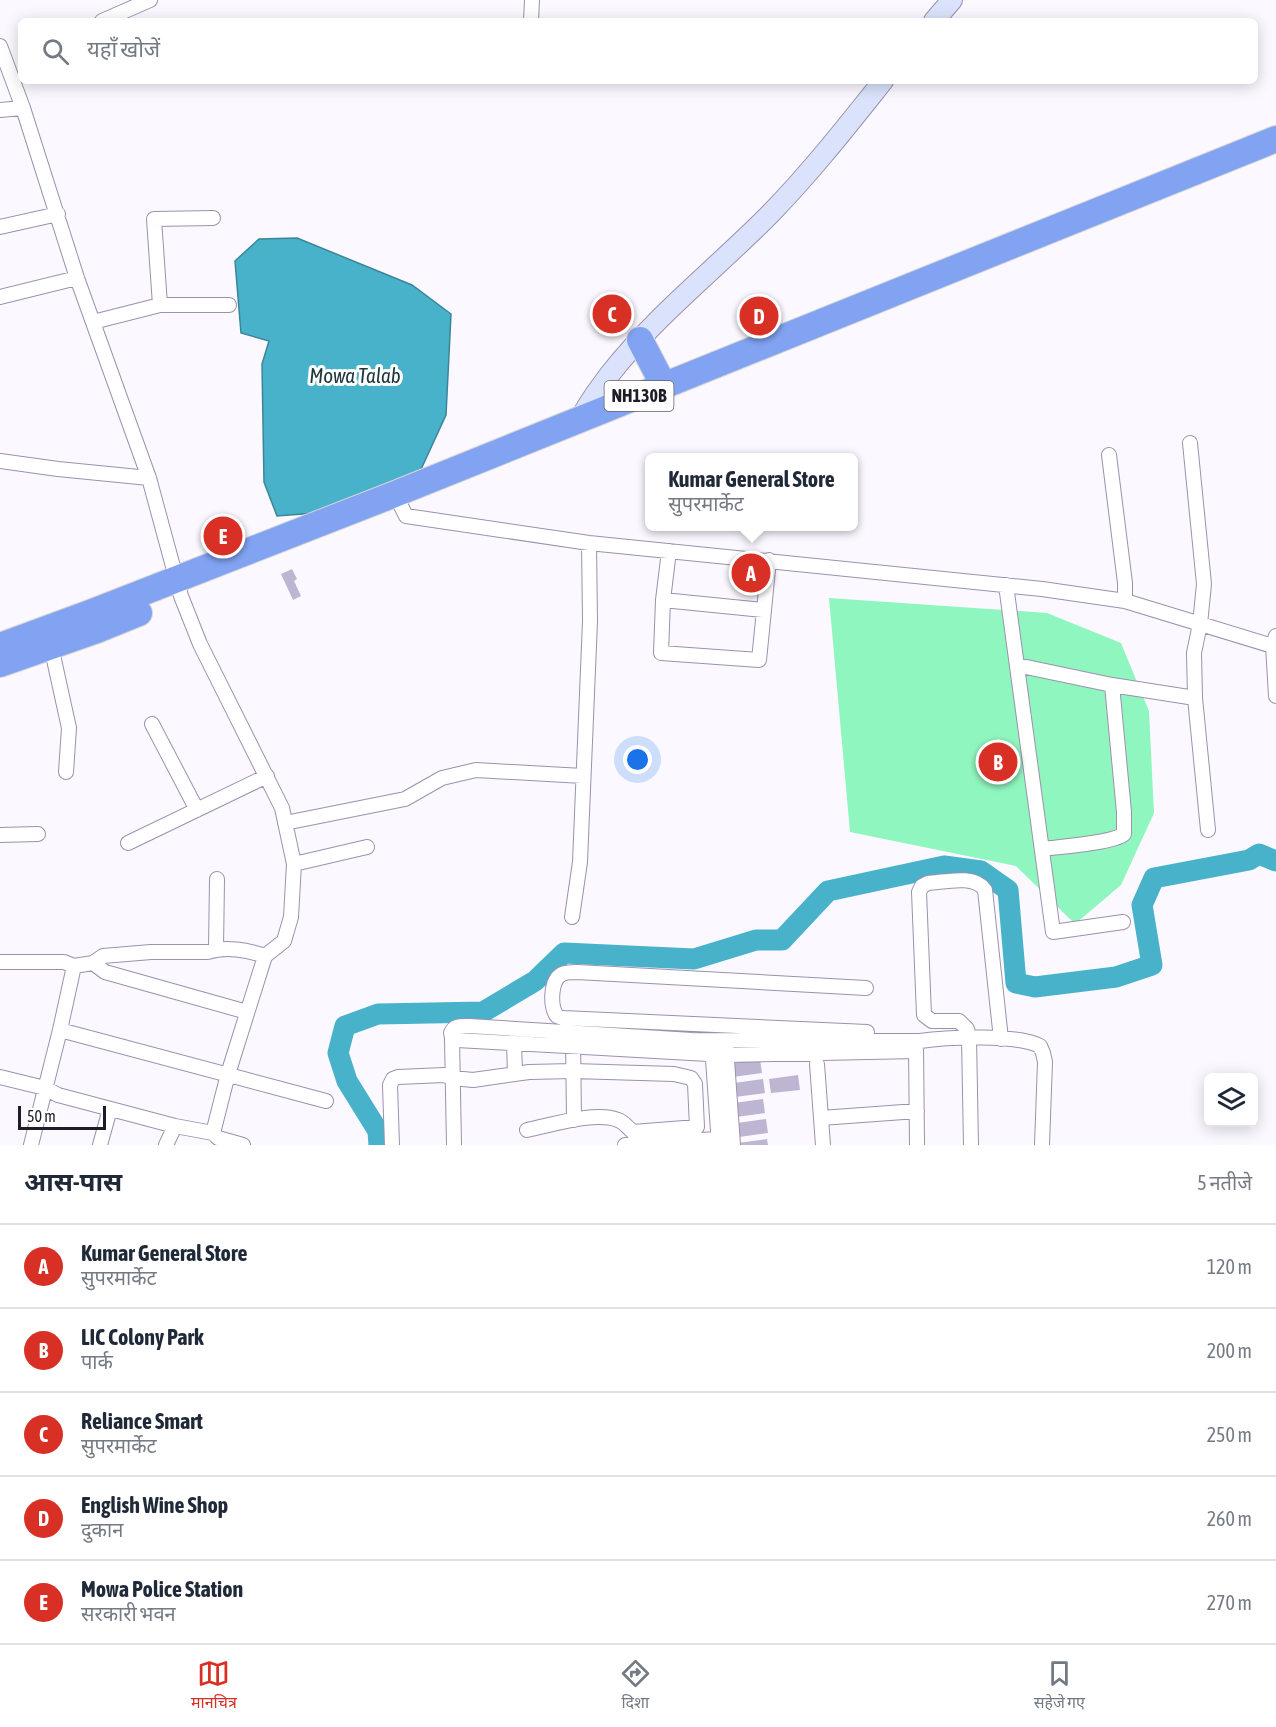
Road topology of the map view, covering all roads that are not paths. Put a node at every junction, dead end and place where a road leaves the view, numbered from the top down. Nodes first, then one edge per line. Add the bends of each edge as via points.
1 (150, 0) edge
2 (532, 0) edge
3 (952, 0) edge
4 (109, 18) edge
5 (531, 18) edge
6 (937, 18) edge
7 (0, 46) edge
8 (18, 59) edge
9 (4, 66) edge
10 (881, 84) edge
11 (23, 108) junction
12 (0, 110) edge
13 (1276, 139) edge
14 (1276, 158) edge
15 (58, 214) junction
16 (213, 218) dead end
17 (0, 227) edge
18 (77, 278) junction
19 (0, 297) edge
20 (160, 304) junction
21 (229, 306) dead end
22 (93, 322) junction
23 (640, 340) junction
24 (664, 386) junction
25 (580, 420) junction
26 (1190, 443) dead end
27 (1109, 455) dead end
28 (0, 461) edge
29 (149, 478) junction
30 (398, 500) junction
31 (589, 543) junction
32 (669, 551) junction
33 (768, 560) junction
34 (1006, 585) junction
35 (179, 588) junction
36 (663, 600) junction
37 (1125, 601) junction
38 (763, 610) junction
39 (1200, 624) junction
40 (1275, 643) edge
41 (0, 646) edge
42 (51, 646) junction
43 (0, 664) edge
44 (1017, 665) junction
45 (1112, 685) junction
46 (1276, 696) edge
47 (1195, 698) junction
48 (152, 724) dead end
49 (66, 772) dead end
50 (267, 776) junction
51 (583, 777) junction
52 (197, 810) junction
53 (285, 823) junction
54 (1208, 830) dead end
55 (38, 834) dead end
56 (0, 835) edge
57 (128, 843) dead end
58 (367, 847) dead end
59 (1042, 849) junction
60 (294, 864) junction
61 (217, 879) dead end
62 (572, 917) dead end
63 (1123, 922) dead end
64 (216, 949) junction
65 (265, 956) junction
66 (0, 962) edge
67 (93, 963) junction
68 (74, 966) junction
69 (866, 988) dead end
70 (247, 1012) junction
71 (718, 1025) junction
72 (60, 1030) junction
73 (573, 1032) junction
74 (867, 1032) dead end
75 (615, 1035) junction
76 (452, 1038) junction
77 (969, 1038) junction
78 (1001, 1039) junction
79 (514, 1043) junction
80 (659, 1045) junction
81 (719, 1046) junction
82 (918, 1046) junction
83 (573, 1047) junction
84 (614, 1049) junction
85 (817, 1064) dead end
86 (573, 1071) junction
87 (228, 1074) junction
88 (515, 1074) junction
89 (0, 1077) edge
90 (453, 1078) junction
91 (45, 1088) junction
92 (326, 1101) dead end
93 (110, 1109) junction
94 (917, 1111) junction
95 (821, 1118) junction
96 (574, 1120) junction
97 (175, 1126) junction
98 (527, 1130) dead end
99 (213, 1133) junction
100 (725, 1141) edge
101 (31, 1145) edge
102 (100, 1145) edge
103 (166, 1145) edge
104 (243, 1145) edge
105 (392, 1145) edge
106 (454, 1145) edge
107 (625, 1145) edge
108 (824, 1145) edge
109 (917, 1145) edge
110 (971, 1145) edge
111 (1042, 1145) edge

1 - 4 street
2 - 5 street
3 - 6 street
7 - 9 street
8 - 9 street
9 - 11 street
10 - 23 street via 772,212
11 - 12 street
11 - 15 street
13 - 24 highway, NH130B
14 - 30 highway, NH130B
15 - 17 street
15 - 18 street
16 - 20 street via 154,219
18 - 19 street
18 - 22 street
20 - 21 street
20 - 22 street
22 - 29 street
23 - 24 highway
23 - 25 street via 588,402
24 - 25 highway, NH130B
25 - 30 highway, NH130B
26 - 39 street via 1204,584
27 - 37 street
28 - 29 street
29 - 35 street
30 - 31 street via 406,516
30 - 35 highway, NH130B
31 - 32 street
31 - 51 street
32 - 33 street
32 - 36 street
33 - 34 street
33 - 38 street
34 - 37 street
34 - 44 street
35 - 41 highway, NH130B
35 - 42 highway, NH130B via 97,630
35 - 50 street via 200,644
36 - 38 street
36 - 38 street via 661,653 759,660
37 - 39 street
39 - 40 street
39 - 47 street via 1194,653
40 - 46 street
42 - 43 highway, NH130B
42 - 49 street via 69,729
44 - 45 street
44 - 59 street
45 - 47 street
45 - 59 street via 1124,834 1109,840
47 - 54 street
48 - 52 street
50 - 52 street
50 - 53 street
51 - 53 street via 476,770 442,778 405,799
51 - 62 street via 580,862
52 - 57 street
53 - 60 street
55 - 56 street
58 - 60 street
59 - 63 street via 1053,932
60 - 65 street via 291,916 284,941
61 - 64 street
64 - 65 street
64 - 67 street via 103,956
65 - 70 street
66 - 68 street via 64,962
67 - 68 street
67 - 70 street via 105,972
68 - 72 street
69 - 71 street via 577,972 563,973 554,983 553,1010 563,1018
70 - 87 street
71 - 74 street
71 - 81 street
72 - 87 street
72 - 91 street
73 - 75 street
73 - 76 street via 457,1026
73 - 83 street
75 - 80 street
75 - 84 street
76 - 79 street
76 - 90 street
77 - 78 street
77 - 78 street via 959,1021 932,1021 924,1015 919,892 928,883 972,881 985,890
77 - 82 street via 947,1037
77 - 110 street
78 - 111 street via 1033,1042 1043,1053
79 - 83 street
79 - 88 street
80 - 81 street
80 - 84 street
81 - 82 street
81 - 100 street
82 - 94 street
83 - 84 street
83 - 86 street
85 - 95 street
86 - 88 street
86 - 96 street
86 - 96 street via 691,1078 698,1127 633,1132 620,1120 606,1117
87 - 92 street
87 - 99 street
88 - 90 street via 473,1080
89 - 91 street
90 - 105 street via 444,1075 393,1079
90 - 106 street
91 - 93 street
91 - 101 street
93 - 97 street
93 - 102 street
94 - 95 street
94 - 109 street
95 - 108 street
96 - 98 street
97 - 99 street
97 - 103 street
99 - 104 street
100 - 107 street

